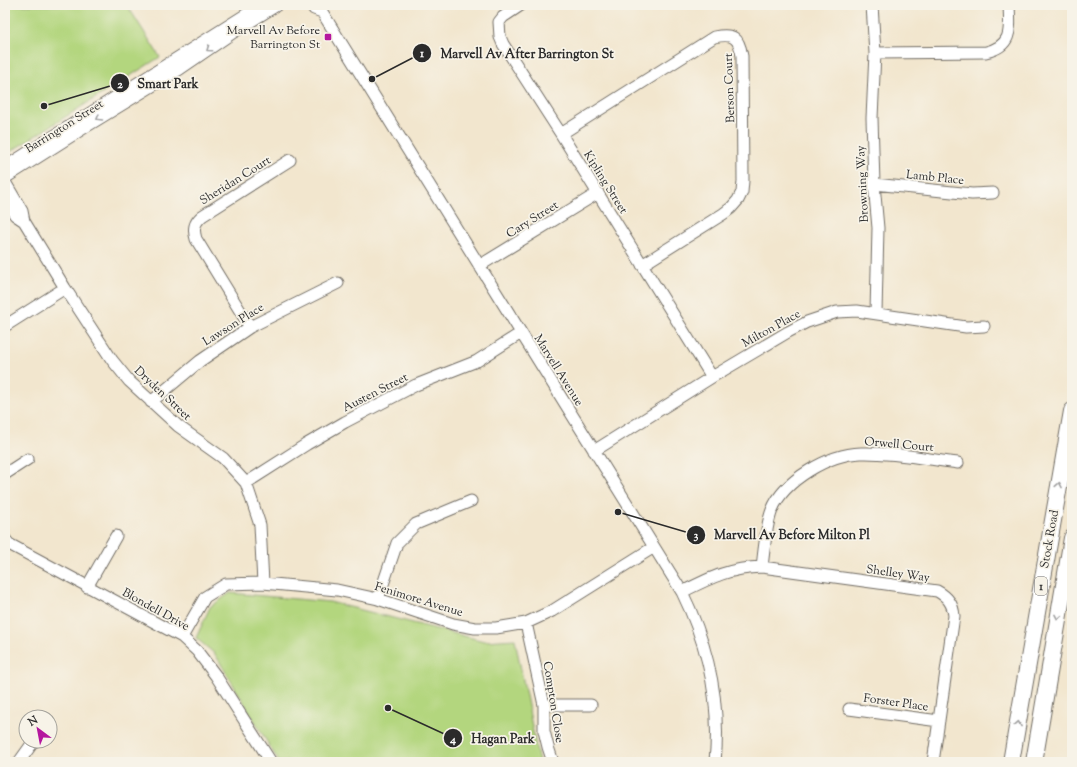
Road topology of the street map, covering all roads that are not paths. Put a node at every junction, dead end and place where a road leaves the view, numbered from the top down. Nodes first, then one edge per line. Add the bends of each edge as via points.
1 (262, 5) edge
2 (277, 5) edge
3 (312, 5) edge
4 (521, 5) edge
5 (872, 5) edge
6 (1009, 5) edge
7 (322, 8) edge
8 (875, 53) junction
9 (561, 134) junction
10 (290, 160) dead end
11 (5, 167) edge
12 (5, 178) edge
13 (5, 182) edge
14 (874, 184) junction
15 (598, 193) junction
16 (993, 193) dead end
17 (5, 200) edge
18 (24, 221) junction
19 (642, 265) junction
20 (479, 266) junction
21 (338, 283) dead end
22 (65, 288) junction
23 (876, 313) junction
24 (5, 326) edge
25 (250, 326) junction
26 (984, 326) dead end
27 (521, 333) junction
28 (712, 377) junction
29 (151, 402) junction
30 (1072, 411) edge
31 (594, 451) junction
32 (28, 459) dead end
33 (958, 463) dead end
34 (5, 474) edge
35 (246, 483) junction
36 (471, 501) dead end
37 (116, 536) dead end
38 (1072, 538) edge
39 (5, 539) edge
40 (654, 547) junction
41 (762, 567) junction
42 (262, 583) junction
43 (87, 586) junction
44 (682, 592) junction
45 (378, 598) junction
46 (526, 623) junction
47 (182, 637) junction
48 (544, 705) junction
49 (591, 705) dead end
50 (850, 709) dead end
51 (940, 721) junction
52 (28, 749) edge
53 (19, 762) edge
54 (270, 762) edge
55 (554, 762) edge
56 (715, 762) edge
57 (934, 762) edge
58 (1011, 762) edge
59 (1034, 762) edge

1 - 11 street, Barrington Street
2 -> 12 street, Barrington Street
3 - 7 street, Marvell Avenue via 314,9
4 - 9 street, Kipling Street via 499,22 500,37
5 - 8 street, Browning Way
6 - 8 street via 1010,32 1005,44 995,50
7 - 20 street, Marvell Avenue
8 - 14 street, Browning Way via 872,118
9 - 15 street, Kipling Street
9 - 19 street, Berson Court via 714,37 729,35 739,42 742,56 742,192 732,208
10 - 25 street, Sheridan Court via 190,224 196,239
13 - 18 street, Dryden Street via 22,211
14 - 16 street, Lamb Place via 972,194
14 - 23 street, Browning Way via 878,228
15 - 19 street, Kipling Street
15 - 20 street, Cary Street
17 - 18 street, Dryden Street via 15,215
18 - 22 street, Dryden Street
19 - 28 street, Kipling Street
20 - 27 street, Marvell Avenue
21 - 25 street, Lawson Place
22 - 24 street
22 - 29 street, Dryden Street via 112,360
23 - 26 street, Milton Place via 966,327
23 - 28 street, Milton Place via 837,312 807,322
25 - 29 street, Lawson Place via 200,361
27 - 31 street, Marvell Avenue
27 - 35 street, Austen Street via 477,361 416,385 345,422
28 - 31 street, Milton Place
29 - 35 street, Dryden Street via 178,426 223,458
58 -> 30 highway, Stock Road / 1
31 - 40 street, Marvell Avenue
32 - 34 street
33 - 41 street, Orwell Court via 859,453 814,468 791,483 775,503
35 - 42 street, Dryden Street via 260,525
36 - 45 street via 416,524 397,543
37 - 43 street
38 -> 59 highway, Stock Road / 1
39 - 43 street, Blondell Drive via 9,544
40 - 44 street, Marvell Avenue
40 - 46 street, Fenimore Avenue via 552,611
41 - 44 street, Shelley Way via 712,577
41 - 51 street, Shelley Way via 937,591 943,594 951,604 954,616
42 - 45 street, Fenimore Avenue via 337,590
42 - 47 street, Fenimore Avenue via 226,584 205,597
43 - 47 street, Blondell Drive
44 - 56 street, Marvell Avenue via 701,637 709,666 715,697
45 - 46 street, Fenimore Avenue via 454,624 475,628 496,628
46 - 48 street, Compton Close
47 - 54 street, Blondell Drive via 197,651 216,676
48 - 49 street
48 - 55 street, Compton Close via 544,731
50 - 51 street, Forster Place
51 - 57 street, Shelley Way
52 - 53 street

